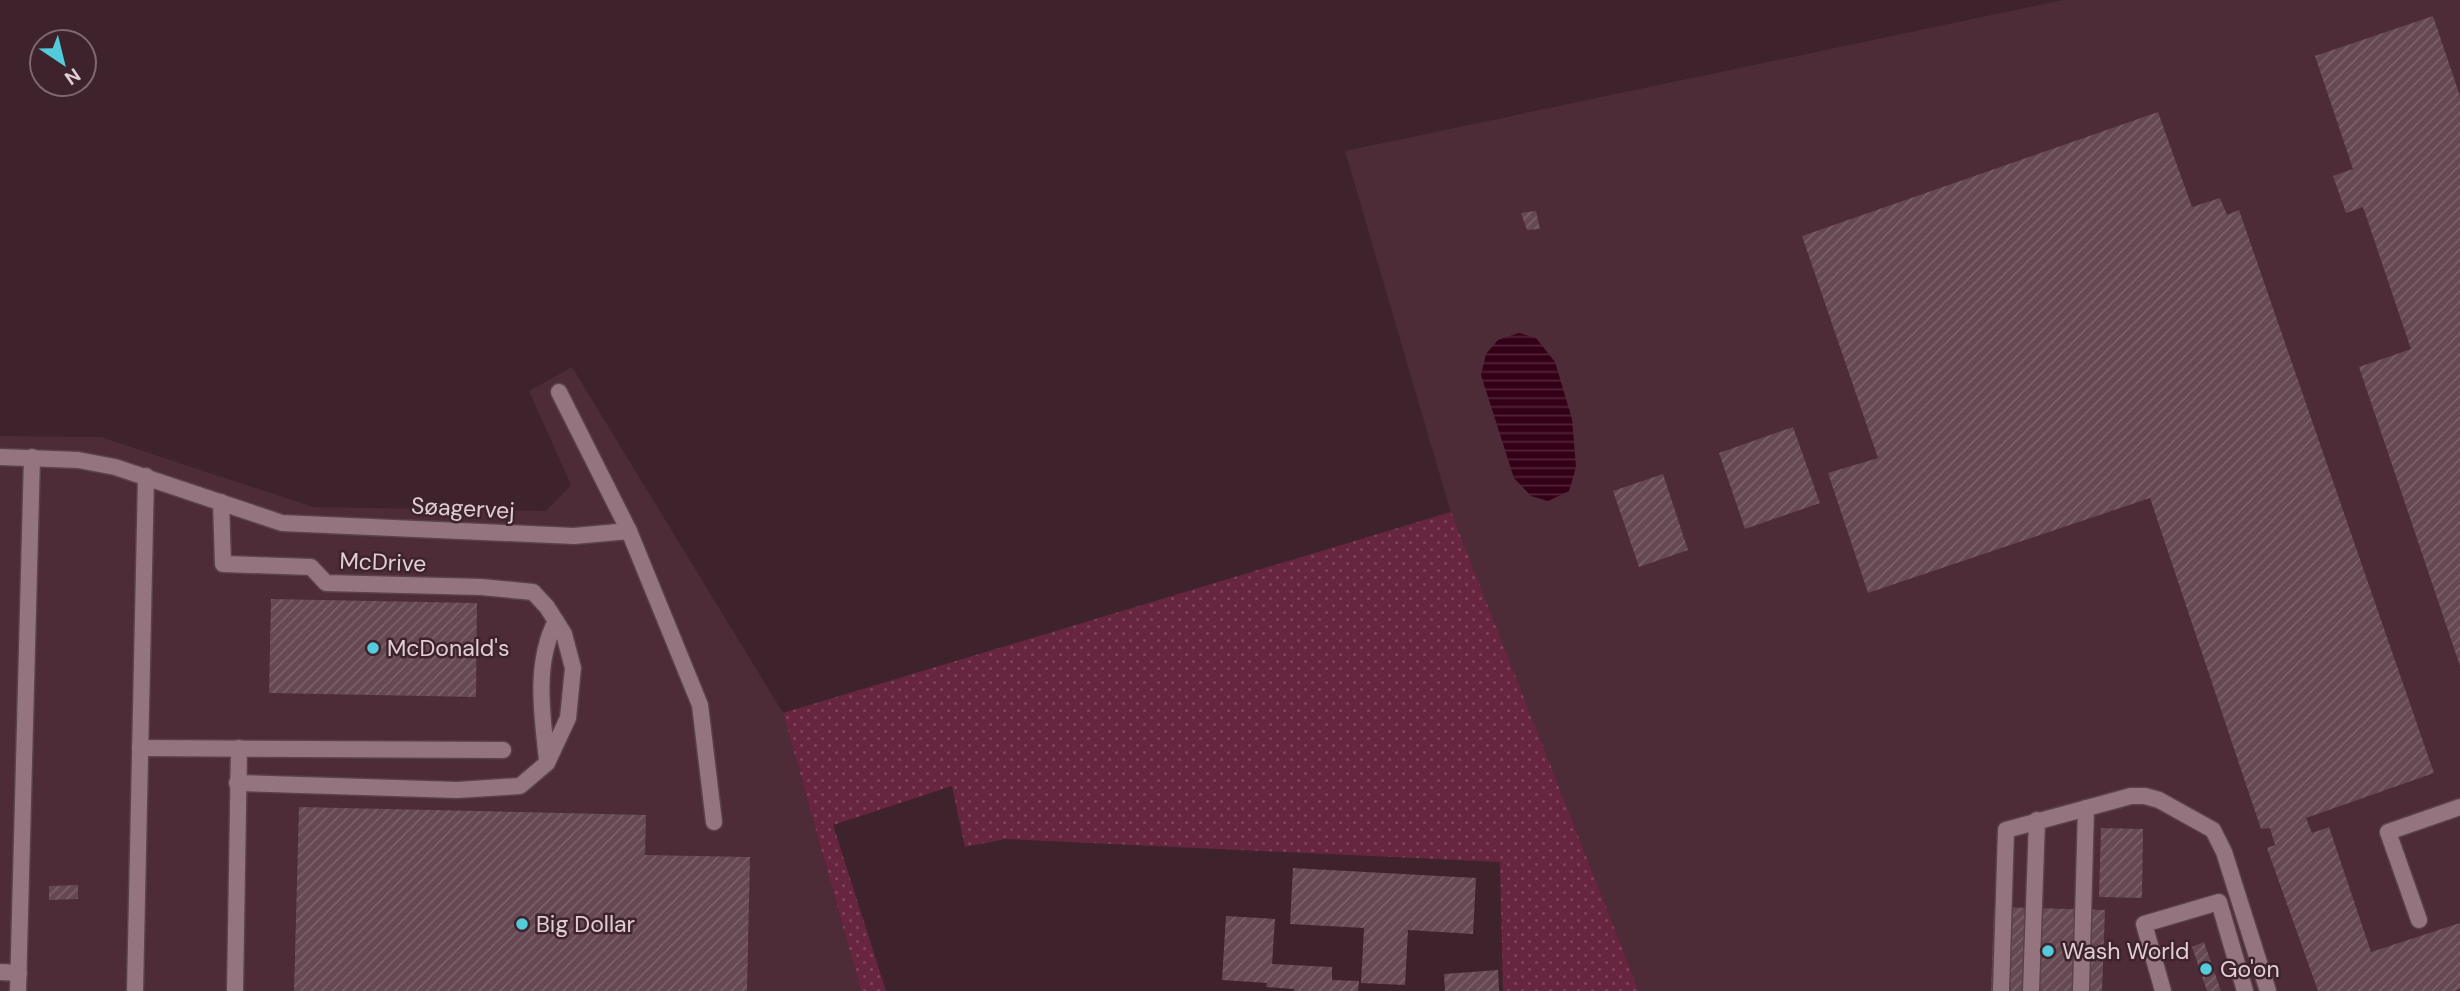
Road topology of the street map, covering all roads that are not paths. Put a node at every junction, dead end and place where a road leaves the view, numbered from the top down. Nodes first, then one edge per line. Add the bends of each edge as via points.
1 (559, 392) dead end
2 (0, 457) edge
3 (32, 457) junction
4 (146, 476) junction
5 (221, 502) junction
6 (629, 531) junction
7 (556, 621) junction
8 (140, 748) junction
9 (239, 748) junction
10 (503, 750) dead end
11 (547, 762) junction
12 (237, 783) junction
13 (2460, 807) edge
14 (2086, 808) junction
15 (2037, 820) junction
16 (713, 822) dead end
17 (2419, 920) dead end
18 (0, 972) edge
19 (19, 973) junction
20 (18, 991) edge
21 (135, 991) edge
22 (234, 991) edge
23 (2001, 991) edge
24 (2032, 991) edge
25 (2081, 991) edge
26 (2162, 991) edge
27 (2245, 991) edge
28 (2268, 991) edge

1 - 6 lane
2 - 3 lane, Søagervej
3 - 4 lane, Søagervej via 78,460
3 - 19 lane
4 - 5 lane, Søagervej
4 - 8 lane
5 - 6 lane, Søagervej via 282,523 574,536
5 - 7 lane, McDrive via 223,564 311,567 326,583 533,592
6 - 16 lane via 700,705
7 - 11 lane via 543,659 541,708
7 - 11 lane, McDrive via 573,668 568,718
8 - 9 lane
8 - 21 lane
9 - 10 lane
9 - 12 lane
11 - 12 lane, McDrive via 520,786 457,790
12 - 22 lane
13 - 17 lane via 2388,832
14 - 15 lane
14 - 25 lane
14 - 28 lane via 2145,796 2213,830
15 - 23 lane via 2006,830
15 - 24 lane
18 - 19 lane
19 - 20 lane
26 - 27 lane via 2144,924 2218,902

